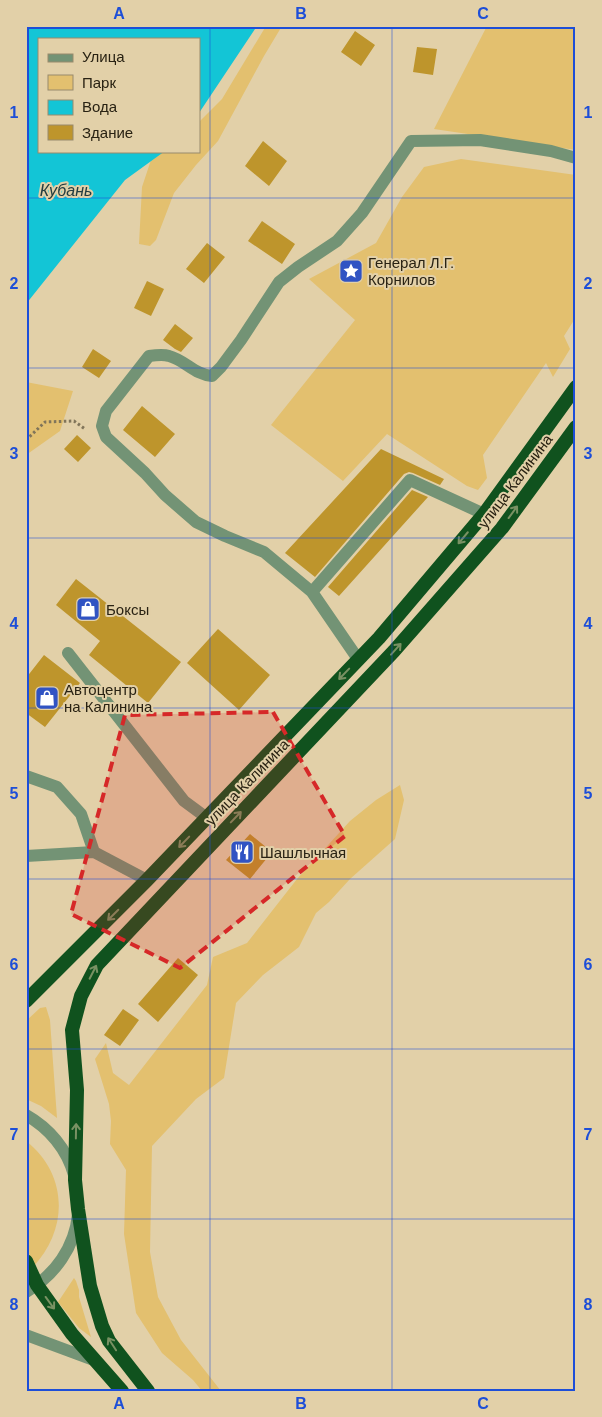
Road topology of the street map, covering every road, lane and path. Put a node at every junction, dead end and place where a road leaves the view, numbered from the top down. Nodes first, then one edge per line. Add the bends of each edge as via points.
1 (576, 158) edge
2 (576, 387) edge
3 (74, 420) dead end
4 (576, 427) edge
5 (26, 440) edge
6 (484, 514) junction
7 (312, 592) junction
8 (68, 653) dead end
9 (358, 659) junction
10 (26, 776) edge
11 (207, 818) junction
12 (94, 852) junction
13 (26, 856) edge
14 (147, 880) junction
15 (26, 1001) edge
16 (26, 1115) edge
17 (76, 1180) junction
18 (78, 1209) junction
19 (26, 1261) edge
20 (32, 1289) edge
21 (26, 1335) edge
22 (97, 1362) junction
23 (145, 1387) edge
24 (122, 1391) edge

1 - 7 street via 480,140 411,141 362,214 337,241 279,282 241,340 212,376 203,375 171,356 149,356 106,411 102,426 106,437 165,495 196,522 264,552
2 - 6 highway, улица Калинина
3 - 5 path via 46,422
17 -> 4 highway, улица Калинина via 72,1030 80,996 97,964 394,651 502,528
6 - 7 street via 410,480
6 -> 9 highway, улица Калинина
7 - 9 street
8 - 11 street via 184,801
9 -> 11 highway, улица Калинина
10 - 12 street via 57,787 81,814
11 -> 14 highway, улица Калинина
12 - 13 street
12 - 14 street
14 -> 15 highway, улица Калинина
16 - 17 street via 59,1144
17 - 18 highway, улица Калинина
18 - 20 street via 66,1252 52,1272
23 -> 18 highway, улица Калинина via 109,1342 95,1309
19 - 20 highway
20 -> 22 highway
21 - 22 street
22 - 24 highway

